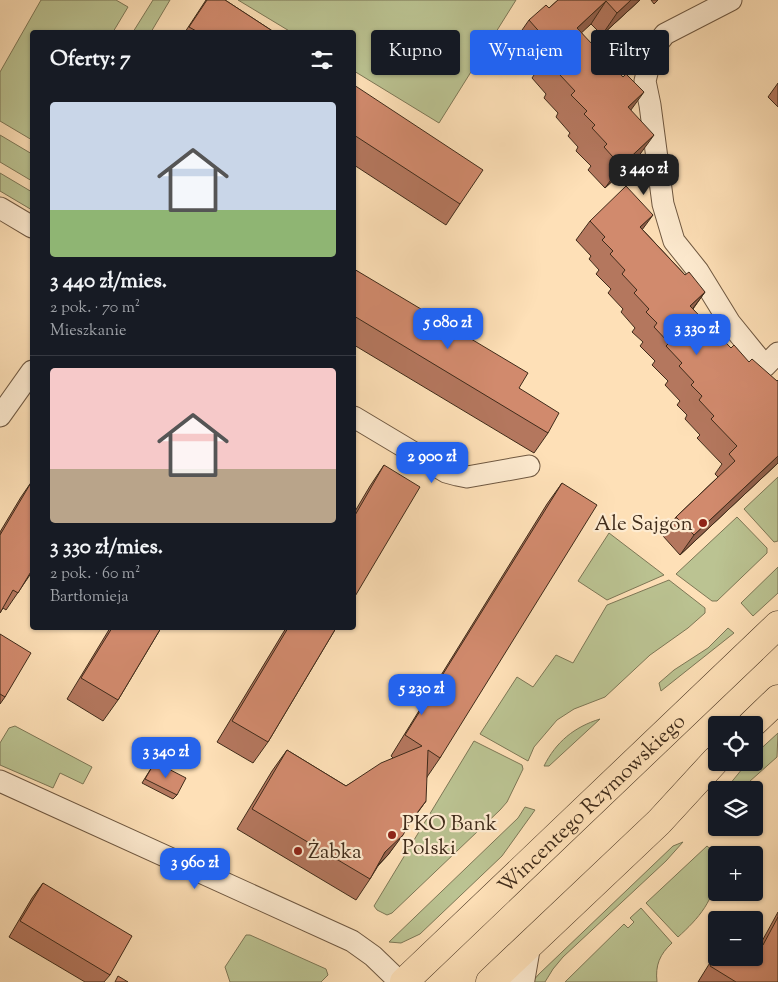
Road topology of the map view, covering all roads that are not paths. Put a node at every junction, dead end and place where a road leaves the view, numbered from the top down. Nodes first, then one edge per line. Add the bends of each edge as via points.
1 (730, 0) edge
2 (0, 208) edge
3 (30, 226) edge
4 (778, 354) edge
5 (30, 374) edge
6 (0, 416) edge
7 (356, 418) edge
8 (529, 466) dead end
9 (778, 625) edge
10 (778, 699) edge
11 (760, 716) edge
12 (708, 769) edge
13 (0, 782) edge
14 (527, 947) junction
15 (400, 982) edge
16 (404, 982) edge
17 (490, 982) edge
18 (521, 982) edge

1 - 4 street via 665,34 653,49 646,81 663,204 674,241 698,271 730,323 765,366
2 - 3 street
5 - 6 street
7 - 8 street via 457,476
9 - 16 main road, Wincentego Rzymowskiego
10 - 11 main road
12 - 14 main road via 658,822
13 - 15 street via 352,941
14 - 17 main road
14 - 18 street

